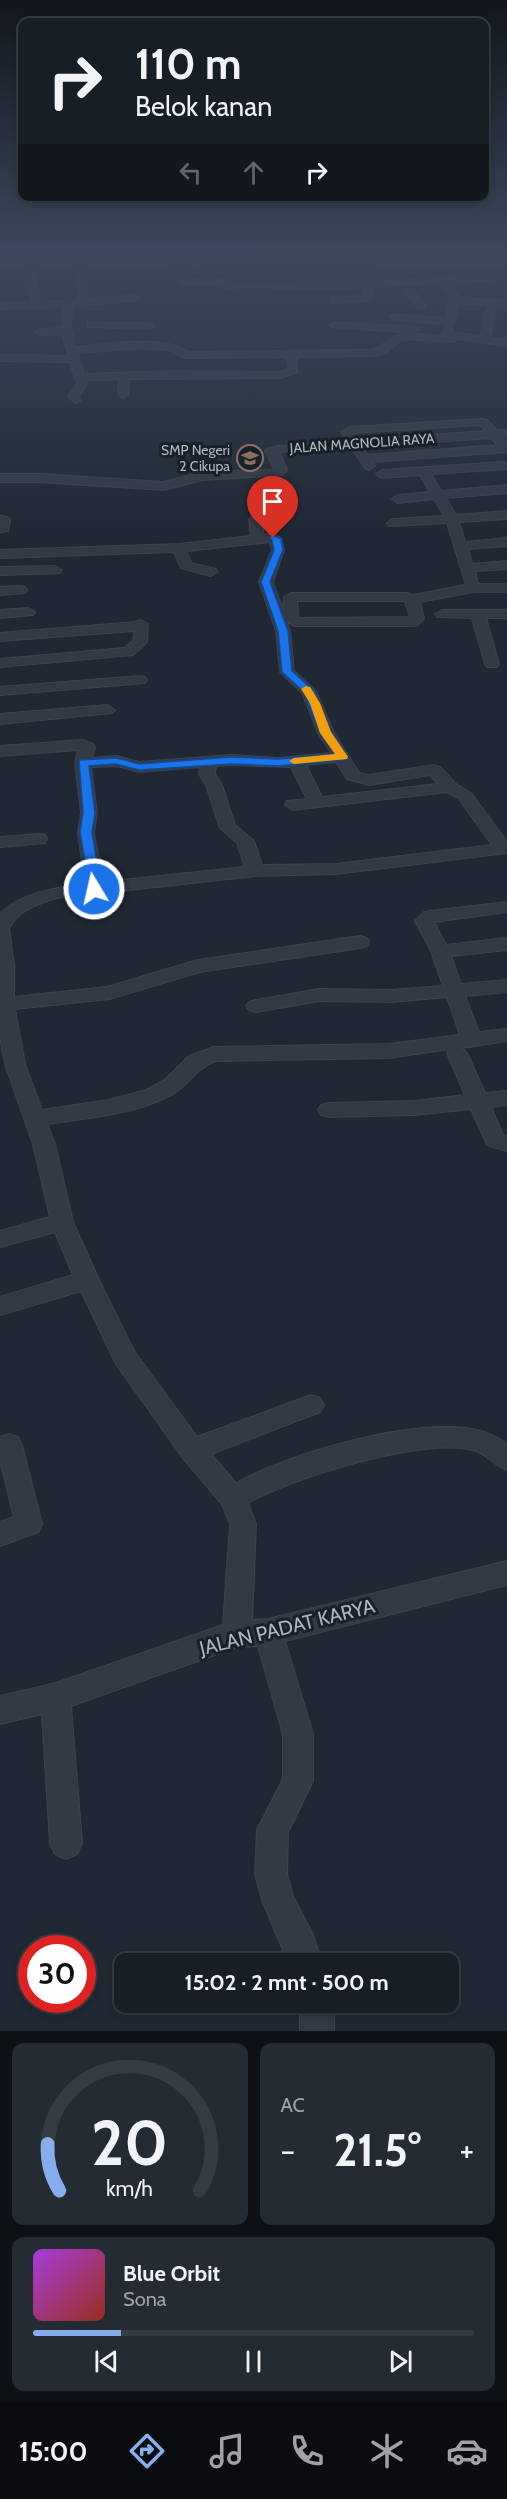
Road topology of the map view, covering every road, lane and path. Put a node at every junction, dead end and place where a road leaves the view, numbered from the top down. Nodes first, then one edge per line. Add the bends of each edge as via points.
1 (71, 349) edge
2 (100, 349) edge
3 (177, 349) edge
4 (247, 349) edge
5 (262, 349) edge
6 (384, 349) edge
7 (292, 353) junction
8 (73, 354) junction
9 (0, 358) edge
10 (80, 377) junction
11 (124, 377) junction
12 (123, 395) dead end
13 (76, 400) dead end
14 (501, 434) edge
15 (355, 443) junction
16 (506, 449) edge
17 (503, 466) dead end
18 (423, 471) junction
19 (382, 474) dead end
20 (0, 478) edge
21 (507, 489) edge
22 (437, 494) junction
23 (398, 499) dead end
24 (507, 515) edge
25 (255, 519) dead end
26 (452, 519) junction
27 (0, 520) edge
28 (393, 523) dead end
29 (0, 528) edge
30 (258, 538) junction
31 (507, 542) edge
32 (462, 546) junction
33 (179, 548) junction
34 (0, 554) edge
35 (507, 565) edge
36 (466, 568) junction
37 (55, 570) dead end
38 (0, 572) edge
39 (211, 572) dead end
40 (473, 588) junction
41 (507, 588) edge
42 (20, 590) dead end
43 (0, 591) edge
44 (413, 599) junction
45 (28, 612) dead end
46 (0, 614) edge
47 (441, 614) dead end
48 (478, 614) junction
49 (507, 614) edge
50 (0, 637) edge
51 (0, 663) edge
52 (492, 664) dead end
53 (140, 680) dead end
54 (89, 684) junction
55 (0, 691) edge
56 (0, 719) edge
57 (0, 751) edge
58 (343, 757) junction
59 (296, 761) junction
60 (208, 762) junction
61 (83, 763) junction
62 (450, 787) junction
63 (316, 803) junction
64 (293, 805) dead end
65 (39, 839) dead end
66 (0, 842) edge
67 (505, 848) edge
68 (255, 871) junction
69 (94, 889) junction
70 (507, 907) edge
71 (0, 928) edge
72 (360, 942) dead end
73 (507, 944) edge
74 (440, 951) junction
75 (507, 986) edge
76 (455, 992) junction
77 (2, 1003) edge
78 (256, 1006) dead end
79 (507, 1035) edge
80 (465, 1047) junction
81 (507, 1047) edge
82 (7, 1064) edge
83 (507, 1098) edge
84 (477, 1101) junction
85 (328, 1110) dead end
86 (33, 1119) junction
87 (507, 1144) edge
88 (62, 1222) junction
89 (0, 1239) edge
90 (87, 1280) junction
91 (0, 1306) edge
92 (310, 1405) dead end
93 (9, 1445) dead end
94 (192, 1450) junction
95 (507, 1459) edge
96 (232, 1498) junction
97 (0, 1534) edge
98 (507, 1573) edge
99 (268, 1632) junction
100 (237, 1634) junction
101 (56, 1697) junction
102 (1, 1706) edge
103 (66, 1843) dead end
104 (303, 1953) edge
105 (317, 2013) edge
106 (317, 2031) edge

1 - 8 street
2 - 8 street
3 - 4 street via 184,354
5 - 7 street
6 - 7 street via 373,353
7 - 11 street via 293,371 279,375
8 - 9 street
8 - 10 street
10 - 11 street
10 - 13 street via 82,384 73,397
11 - 12 street
14 - 15 street, JALAN MAGNOLIA RAYA
14 - 15 street via 481,422 354,429 347,432
14 - 16 street
15 - 16 street via 367,463
15 - 20 street, JALAN MAGNOLIA RAYA via 272,450 281,470 278,473 202,476 164,486
17 - 18 street
18 - 19 street
18 - 22 street
21 - 22 street
22 - 23 street
22 - 26 street
24 - 26 street
25 - 30 street
26 - 28 street
26 - 32 street
27 - 29 street via 4,521 4,528
30 - 33 street
30 - 58 street via 276,539 278,550 266,582 283,631 287,672 309,691 326,733
31 - 32 street
32 - 36 street
33 - 34 street
33 - 39 street via 186,567
35 - 36 street
36 - 40 street
37 - 38 street
40 - 41 street
40 - 44 street
42 - 43 street
44 - 44 street via 417,618 404,623 294,622 288,603 291,597 306,596
45 - 46 street
47 - 48 street
48 - 49 street
48 - 52 street
50 - 51 street via 141,625 140,642 128,652
53 - 54 street
54 - 55 street
54 - 56 street via 100,711
57 - 61 street via 82,745 87,747
58 - 59 street
58 - 62 street via 353,776 361,780 434,770
59 - 60 street
59 - 63 street
60 - 61 street via 139,767 117,761
60 - 68 street via 207,774 224,819 228,828 245,841
61 - 69 street via 89,813 86,832
62 - 63 street
62 - 67 street via 465,796
63 - 64 street
65 - 66 street
67 - 68 street via 342,869
68 - 69 street
69 - 71 street via 54,892 30,901 5,918
70 - 74 street via 425,918
71 - 77 street
72 - 77 street via 198,966 109,993
73 - 74 street
74 - 76 street
75 - 76 street
76 - 78 street via 375,997 319,995
76 - 80 street
77 - 82 street
79 - 80 street
80 - 81 street
80 - 84 street
80 - 86 street via 398,1059 198,1059 176,1083 153,1095
82 - 86 street
83 - 84 street
84 - 85 street via 414,1108
84 - 87 street via 495,1140
86 - 88 street via 44,1144
88 - 89 street
88 - 90 street
90 - 91 street
90 - 94 street via 125,1358
92 - 94 street
93 - 97 street via 29,1524
94 - 96 street
95 - 96 street via 476,1440 431,1440 374,1448 325,1460 247,1488
96 - 100 street via 243,1524
98 - 99 street, JALAN PADAT KARYA
99 - 100 street, JALAN PADAT KARYA
99 - 104 street via 298,1734 298,1781 273,1830 271,1874 278,1900
100 - 101 street, JALAN PADAT KARYA
101 - 102 street, JALAN PADAT KARYA
101 - 103 street
105 - 106 street

